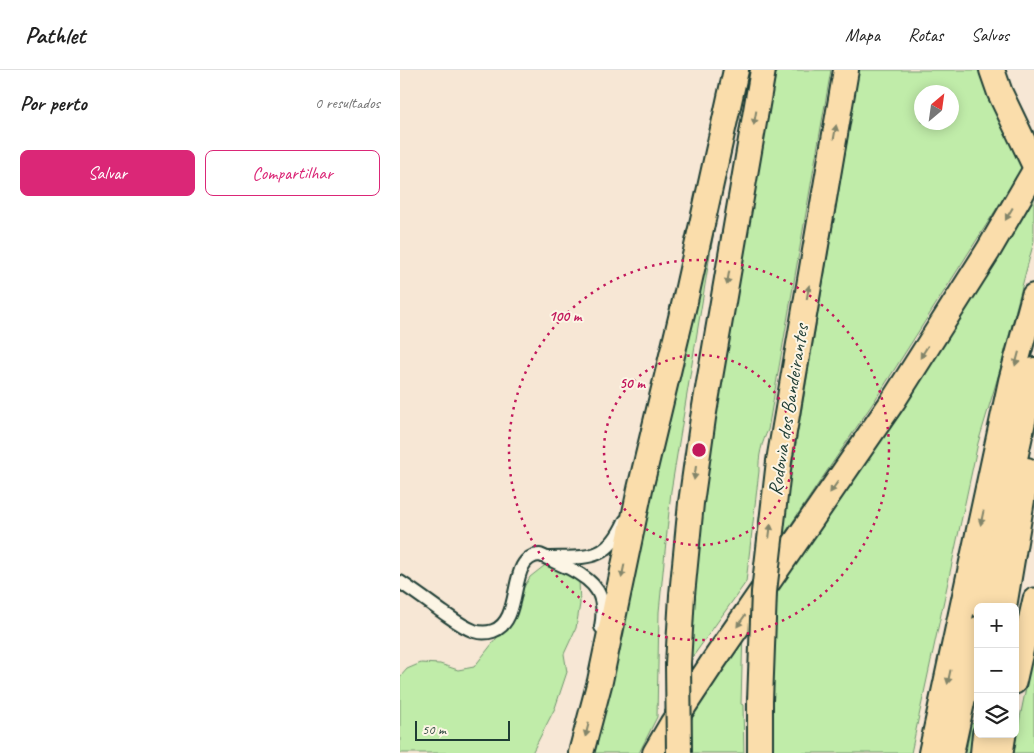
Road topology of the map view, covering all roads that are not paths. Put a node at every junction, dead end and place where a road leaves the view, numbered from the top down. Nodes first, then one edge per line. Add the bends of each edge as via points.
1 (736, 70) edge
2 (763, 70) edge
3 (846, 70) edge
4 (992, 70) edge
5 (1034, 164) edge
6 (1034, 172) edge
7 (1034, 296) edge
8 (1034, 370) edge
9 (1034, 432) edge
10 (640, 489) junction
11 (547, 558) junction
12 (400, 582) edge
13 (1034, 599) edge
14 (984, 603) edge
15 (1005, 603) edge
16 (974, 647) edge
17 (1019, 665) edge
18 (600, 681) junction
19 (985, 738) edge
20 (1004, 738) edge
21 (581, 753) edge
22 (656, 753) edge
23 (679, 753) edge
24 (760, 753) edge
25 (931, 753) edge
26 (950, 753) edge
27 (983, 753) edge
28 (1002, 753) edge

1 - 10 highway
2 -> 23 highway, bridge via 691,503 678,664
24 -> 3 highway, Rodovia dos Bandeirantes, bridge via 765,584 778,461
4 - 5 highway
6 -> 22 highway via 893,401 713,662
7 -> 25 highway via 1011,381
8 - 14 highway
9 - 15 highway
10 - 11 street via 616,538 604,551 585,557
10 -> 18 highway
11 - 12 street via 534,556 524,563 509,615 501,627 488,632 480,633 464,627
11 - 18 street via 589,579 599,593 602,620 596,662
13 - 17 highway
16 - 26 highway
18 -> 21 highway
19 - 27 highway
20 - 28 highway

